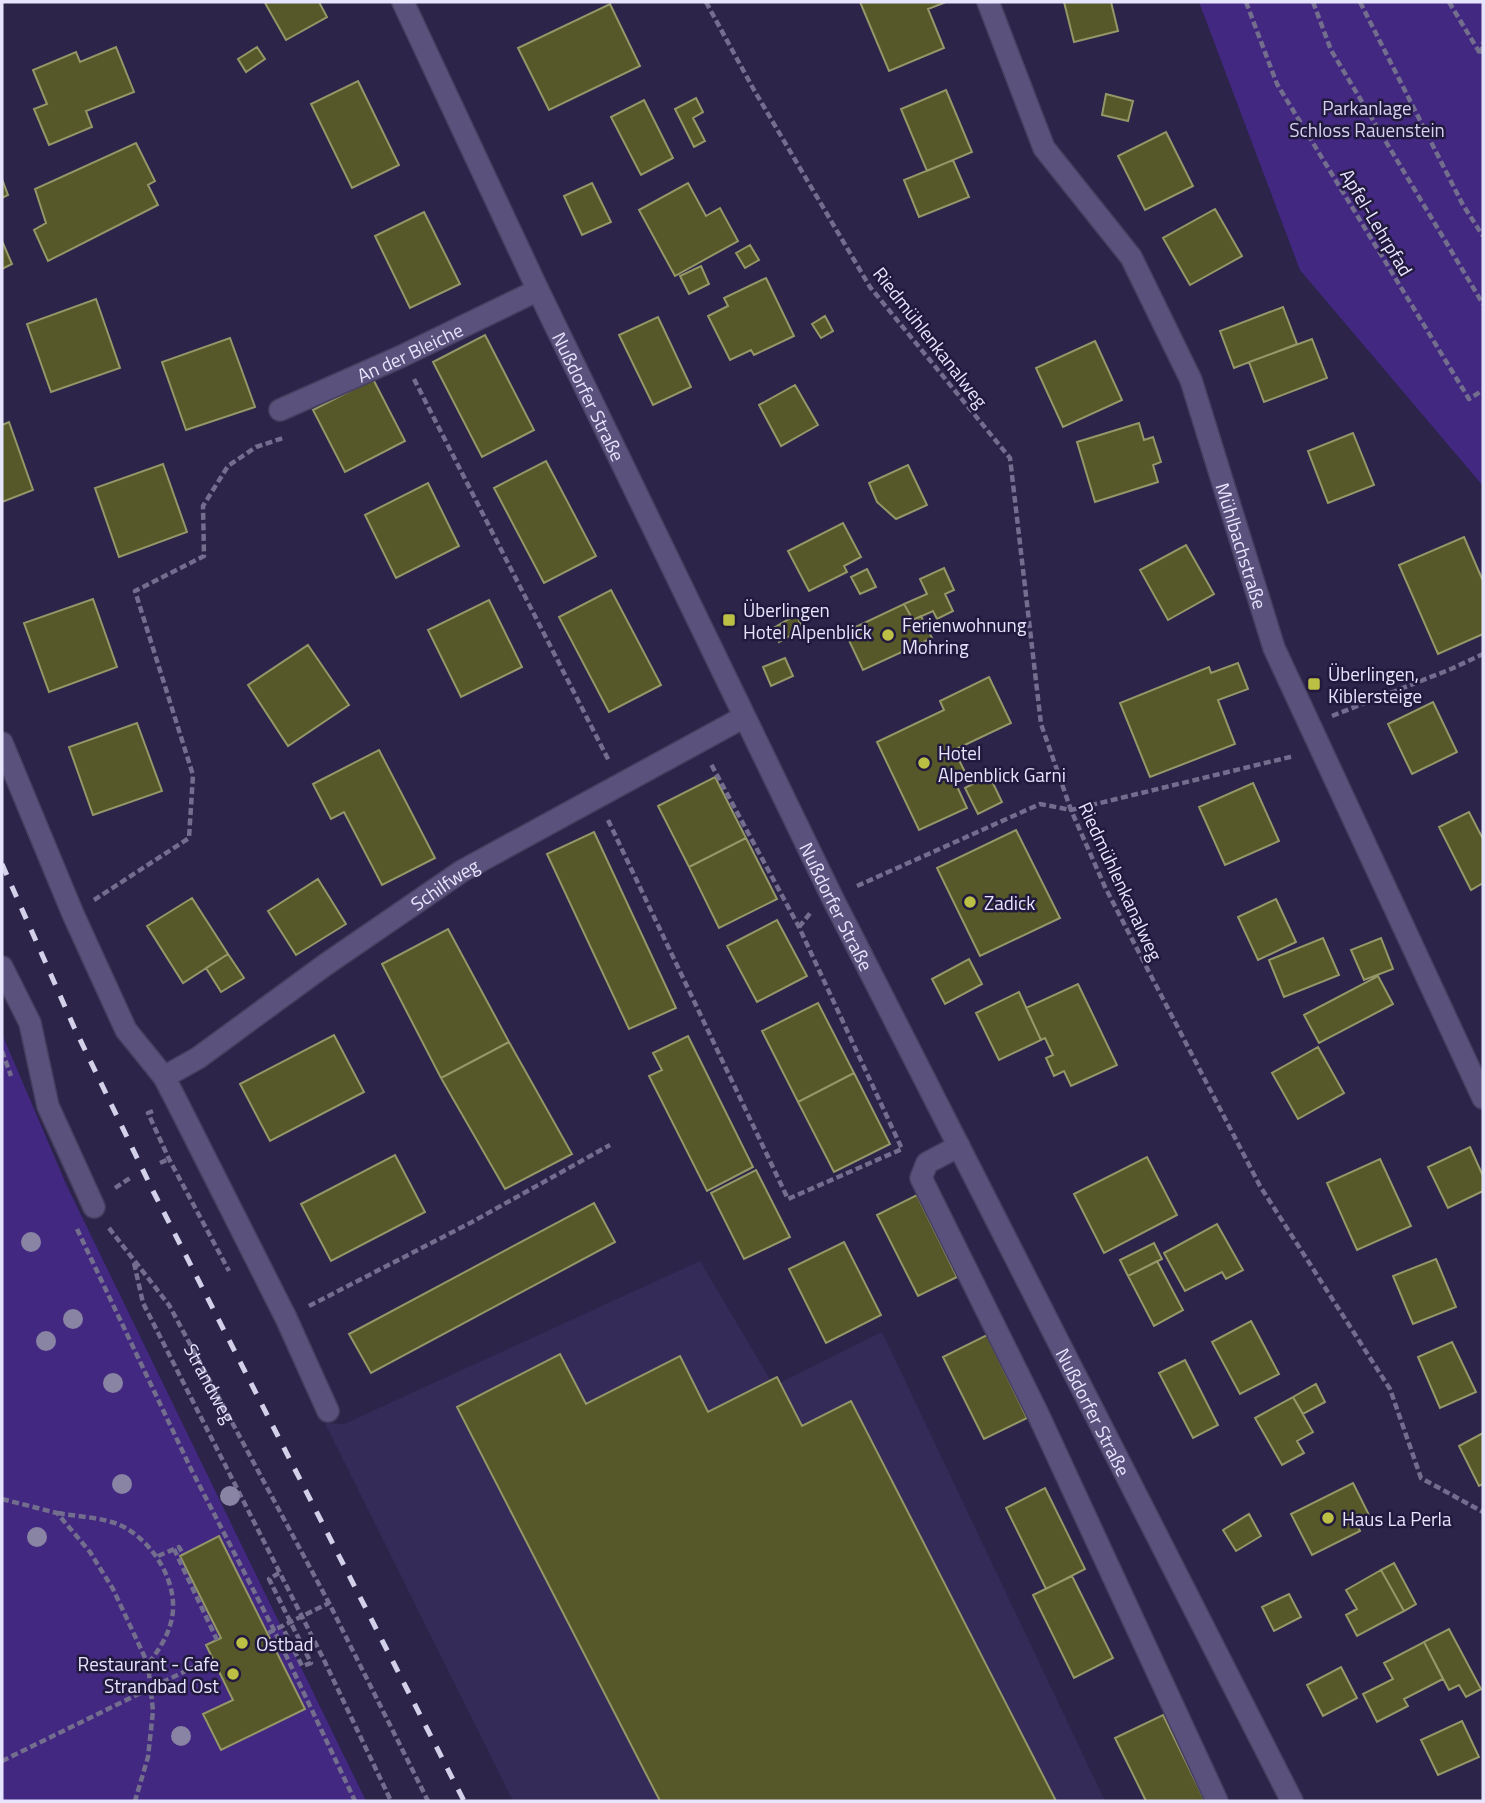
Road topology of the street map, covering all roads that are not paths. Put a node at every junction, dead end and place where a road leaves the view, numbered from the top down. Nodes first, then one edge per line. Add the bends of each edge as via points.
1 (402, 2) edge
2 (988, 2) edge
3 (538, 290) junction
4 (280, 410) dead end
5 (744, 717) junction
6 (2, 743) edge
7 (2, 967) edge
8 (164, 1077) junction
9 (1483, 1098) edge
10 (959, 1146) junction
11 (94, 1207) road end
12 (328, 1411) dead end
13 (1217, 1801) edge
14 (1292, 1801) edge

1 - 3 street, Nußdorfer Straße
2 - 9 street, Mühlbachstraße via 1044,148 1131,257 1191,380 1274,648
3 - 4 street, An der Bleiche
3 - 5 street, Nußdorfer Straße
5 - 8 street, Schilfweg via 462,871 198,1058
5 - 10 street, Nußdorfer Straße
6 - 8 street via 127,1030
7 - 11 street via 30,1023 48,1106
8 - 12 street
10 - 13 street via 927,1163 920,1178 1037,1412
10 - 14 street, Nußdorfer Straße

